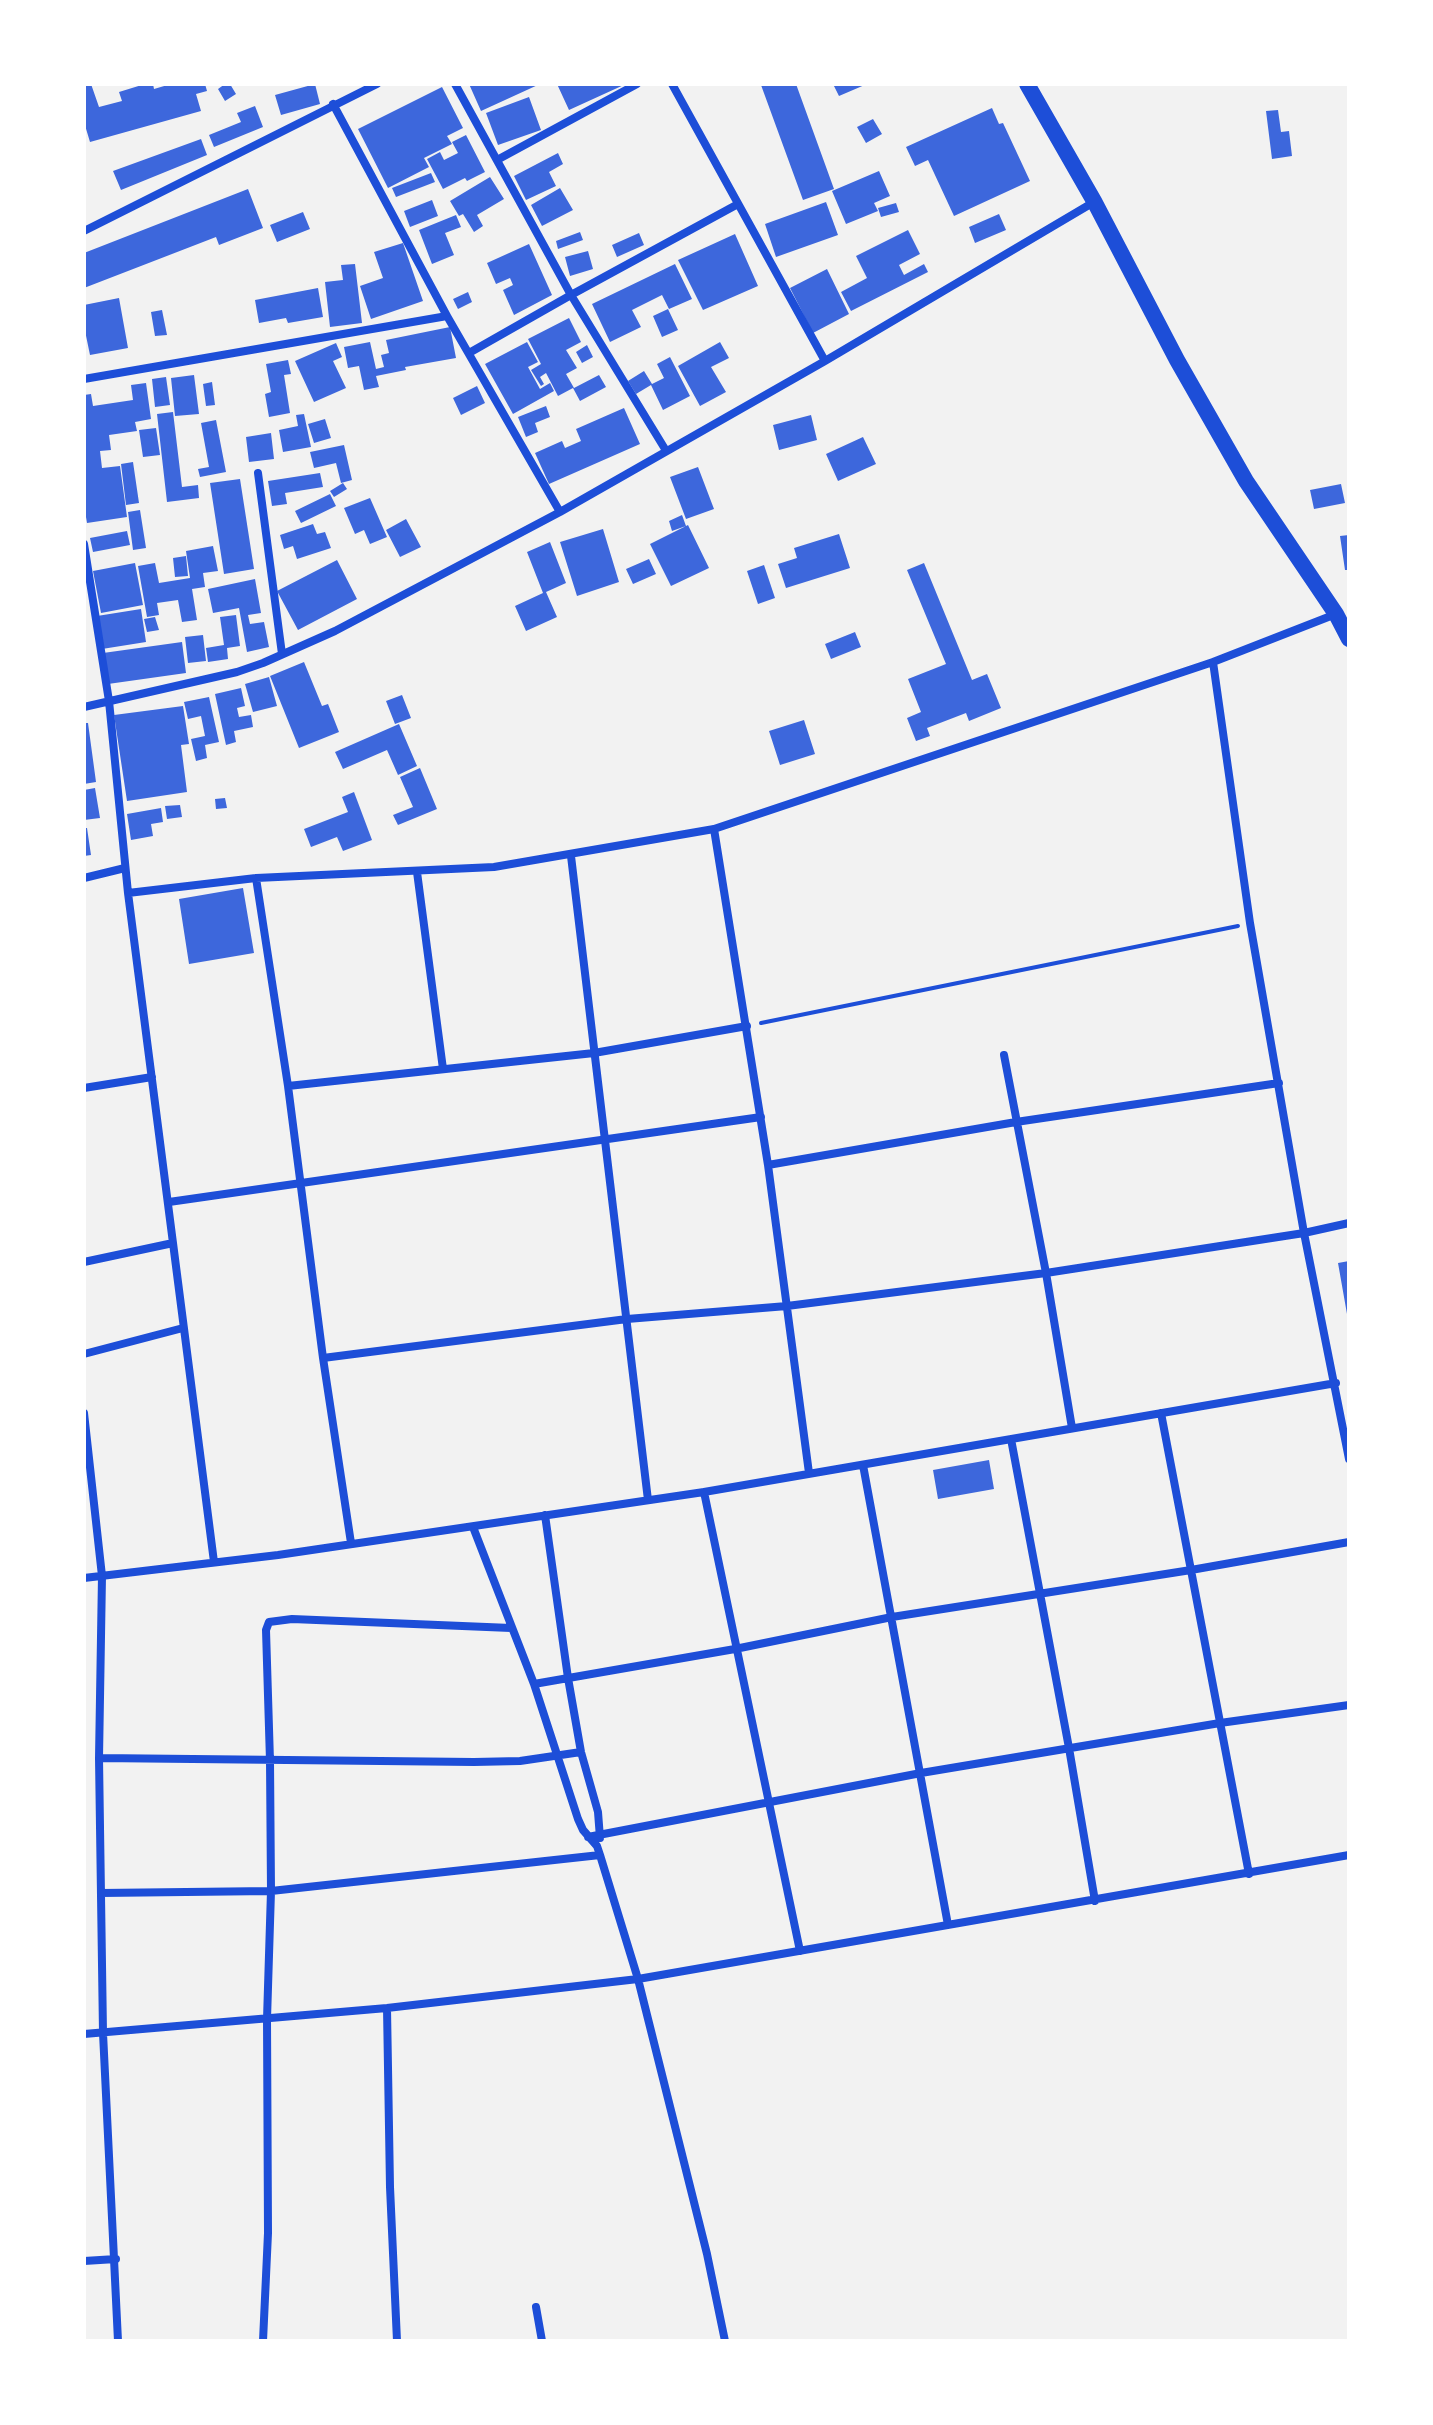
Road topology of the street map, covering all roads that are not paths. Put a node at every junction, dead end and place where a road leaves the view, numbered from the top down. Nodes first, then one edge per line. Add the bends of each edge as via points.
1 (377, 84) edge
2 (455, 84) edge
3 (637, 84) edge
4 (672, 84) edge
5 (1027, 84) edge
6 (355, 88) edge
7 (333, 104) junction
8 (497, 160) junction
9 (1094, 201) junction
10 (738, 204) junction
11 (84, 231) edge
12 (571, 295) junction
13 (447, 316) junction
14 (469, 353) junction
15 (825, 361) junction
16 (84, 379) edge
17 (665, 449) junction
18 (258, 473) dead end
19 (560, 512) junction
20 (84, 544) edge
21 (1336, 614) junction
22 (1349, 639) edge
23 (282, 654) junction
24 (1213, 662) junction
25 (109, 701) junction
26 (84, 707) edge
27 (714, 829) junction
28 (571, 856) junction
29 (125, 868) junction
30 (417, 872) junction
31 (84, 878) edge
32 (256, 878) junction
33 (128, 893) junction
34 (747, 1026) junction
35 (594, 1053) junction
36 (1004, 1055) dead end
37 (443, 1069) junction
38 (152, 1077) junction
39 (1279, 1083) junction
40 (288, 1086) junction
41 (84, 1088) edge
42 (761, 1117) junction
43 (1016, 1122) junction
44 (605, 1139) junction
45 (768, 1165) junction
46 (300, 1181) junction
47 (169, 1202) junction
48 (1349, 1223) edge
49 (1304, 1233) junction
50 (173, 1243) junction
51 (84, 1262) edge
52 (1046, 1273) junction
53 (787, 1306) junction
54 (627, 1319) junction
55 (183, 1328) junction
56 (84, 1354) edge
57 (323, 1358) junction
58 (1336, 1383) junction
59 (84, 1413) edge
60 (1161, 1413) junction
61 (1072, 1428) junction
62 (1011, 1439) junction
63 (1349, 1459) edge
64 (863, 1465) junction
65 (809, 1473) junction
66 (704, 1492) junction
67 (648, 1500) junction
68 (545, 1515) junction
69 (473, 1527) junction
70 (1349, 1542) edge
71 (351, 1543) junction
72 (214, 1562) junction
73 (1191, 1570) junction
74 (102, 1576) junction
75 (84, 1578) edge
76 (1039, 1592) junction
77 (892, 1617) junction
78 (511, 1628) junction
79 (735, 1649) junction
80 (568, 1678) junction
81 (534, 1684) junction
82 (1349, 1705) edge
83 (1220, 1723) junction
84 (1069, 1748) junction
85 (581, 1752) junction
86 (556, 1756) junction
87 (99, 1758) junction
88 (270, 1761) junction
89 (921, 1773) junction
90 (769, 1804) junction
91 (601, 1834) junction
92 (588, 1837) junction
93 (598, 1850) junction
94 (1349, 1855) edge
95 (1249, 1874) junction
96 (271, 1891) junction
97 (101, 1893) junction
98 (1095, 1901) junction
99 (948, 1925) junction
100 (800, 1951) junction
101 (638, 1979) junction
102 (387, 2008) junction
103 (267, 2019) junction
104 (103, 2033) junction
105 (84, 2034) edge
106 (116, 2259) junction
107 (84, 2261) edge
108 (536, 2307) dead end
109 (118, 2341) edge
110 (263, 2341) edge
111 (397, 2341) edge
112 (542, 2341) edge
113 (725, 2341) edge

1 - 6 street
2 - 8 street
3 - 8 street
4 - 10 street
5 - 9 main road
6 - 7 street
7 - 11 street
7 - 13 street
8 - 12 street
9 - 15 street
9 - 21 main road via 1246,481
10 - 12 street
10 - 15 street
12 - 14 street
12 - 17 street
13 - 14 street
13 - 16 street
14 - 19 street
15 - 17 street
17 - 19 street
18 - 23 street
19 - 23 street
20 - 25 street
21 - 22 main road
21 - 24 street
23 - 25 street via 237,672
24 - 27 street
24 - 39 street
25 - 26 street
25 - 29 street
27 - 28 street
27 - 34 street
28 - 30 street
28 - 35 street
29 - 31 street
29 - 33 street
30 - 32 street
30 - 37 street
32 - 33 street
32 - 40 street
33 - 38 street
34 - 35 street
34 - 42 street
35 - 37 street
35 - 44 street
36 - 43 street
37 - 40 street
38 - 41 street
38 - 47 street
39 - 43 street
39 - 49 street
40 - 46 street
42 - 44 street
42 - 45 street
43 - 45 street
43 - 52 street
44 - 46 street
44 - 54 street
45 - 53 street
46 - 47 street
46 - 57 street
47 - 50 street
48 - 49 street
49 - 52 street
49 - 58 street
50 - 51 street
50 - 55 street
52 - 53 street
52 - 61 street
53 - 54 street
53 - 65 street
54 - 57 street
54 - 67 street
55 - 56 street
55 - 72 street
57 - 71 street
58 - 60 street
58 - 63 street
59 - 74 street
60 - 61 street
60 - 73 street
61 - 62 street
62 - 64 street
62 - 76 street
64 - 65 street
64 - 77 street
65 - 66 street
66 - 67 street
66 - 79 street
67 - 68 street
68 - 69 street
68 - 80 street
69 - 71 street
69 - 78 street
70 - 73 street
71 - 72 street
72 - 74 street
73 - 76 street
73 - 83 street
74 - 75 street
74 - 87 street
76 - 77 street
76 - 84 street
77 - 79 street
77 - 89 street
78 - 81 street
78 - 88 street via 269,1622 265,1641
79 - 80 street
79 - 90 street
80 - 81 street
80 - 85 street
81 - 86 street
82 - 83 street
83 - 84 street
83 - 95 street
84 - 89 street
84 - 98 street
85 - 86 street
85 - 91 street
86 - 88 street via 474,1762
86 - 92 street
87 - 88 street
87 - 97 street
88 - 96 street
89 - 90 street
89 - 99 street
90 - 91 street
90 - 100 street
91 - 92 street
91 - 93 street
92 - 93 street
93 - 96 street
93 - 101 street
94 - 95 street
95 - 98 street
96 - 97 street
96 - 103 street
97 - 104 street
98 - 99 street
99 - 100 street
100 - 101 street
101 - 102 street
101 - 113 street
102 - 103 street
102 - 111 street
103 - 104 street
103 - 110 street
104 - 105 street
104 - 106 street
106 - 107 street
106 - 109 street
108 - 112 street

